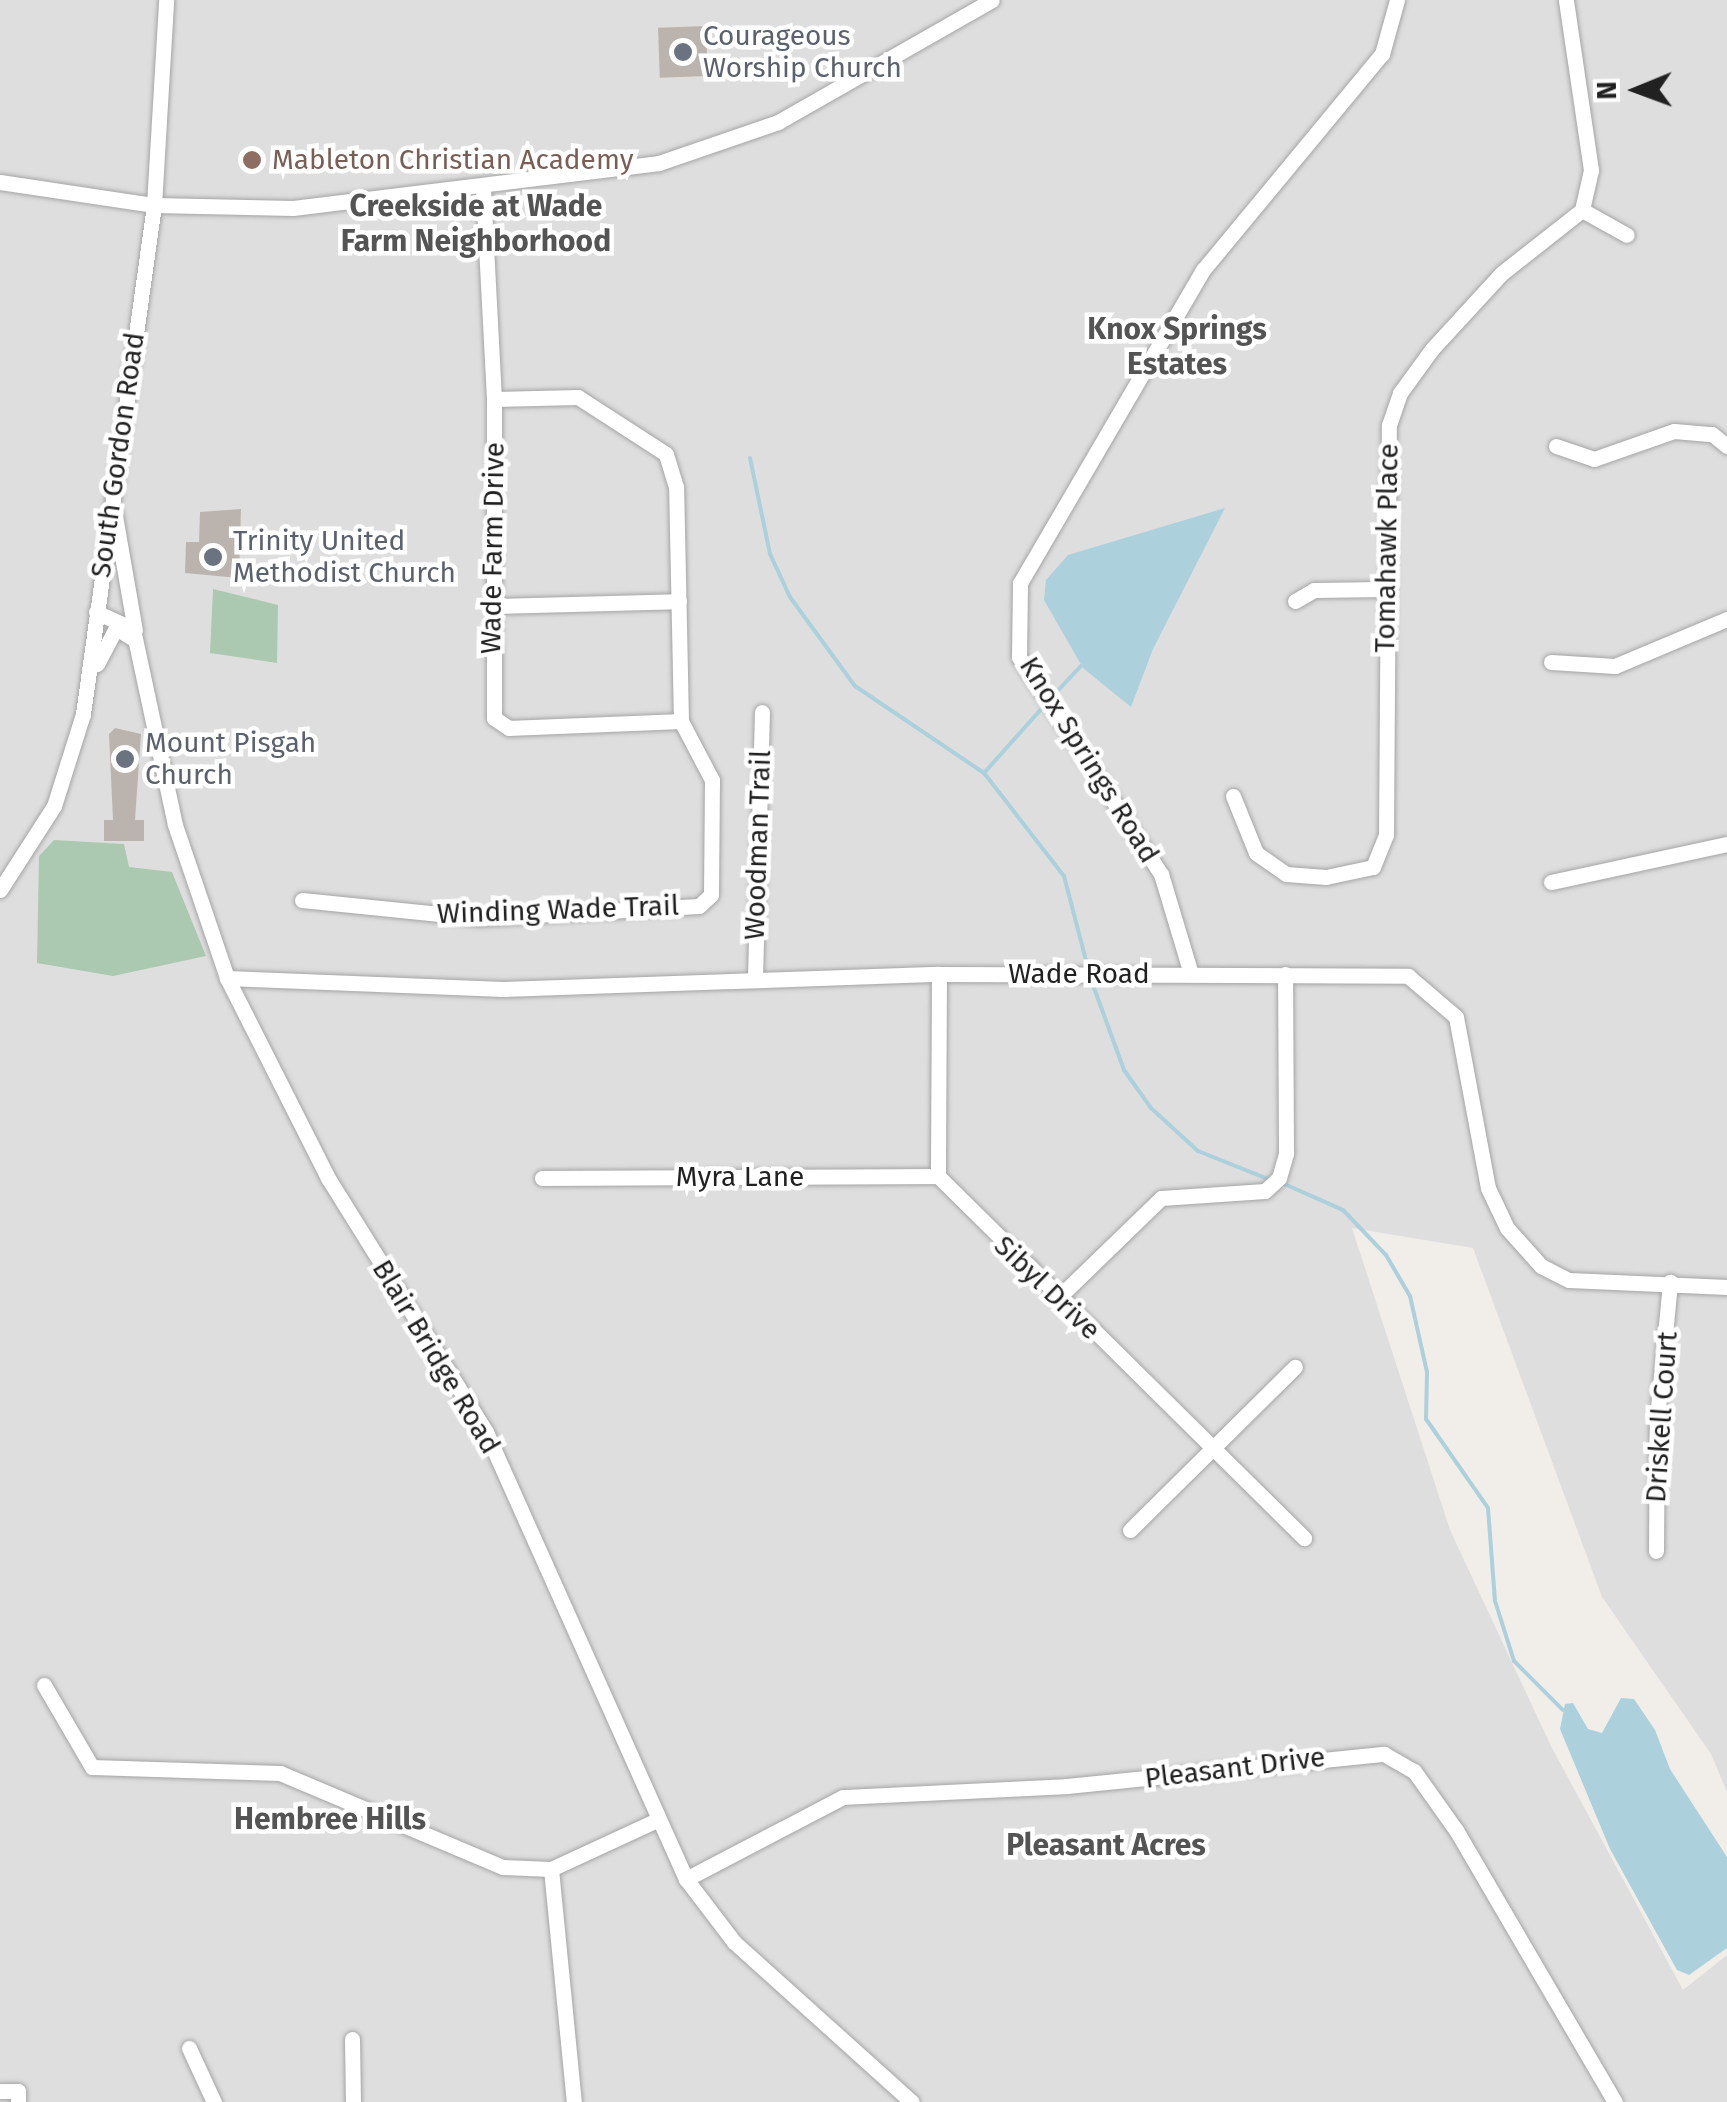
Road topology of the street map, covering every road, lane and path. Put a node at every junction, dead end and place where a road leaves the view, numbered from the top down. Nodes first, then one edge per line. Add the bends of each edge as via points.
1 (166, 0) edge
2 (992, 0) edge
3 (1397, 0) edge
4 (1566, 0) edge
5 (0, 182) edge
6 (483, 189) junction
7 (154, 205) junction
8 (1582, 210) junction
9 (1627, 236) dead end
10 (494, 399) junction
11 (1556, 446) dead end
12 (1727, 446) edge
13 (111, 487) junction
14 (1385, 589) junction
15 (679, 601) junction
16 (1295, 601) dead end
17 (493, 606) junction
18 (96, 612) junction
19 (1727, 619) edge
20 (137, 644) junction
21 (1551, 662) dead end
22 (90, 674) junction
23 (762, 712) dead end
24 (681, 721) junction
25 (1232, 796) dead end
26 (1727, 844) edge
27 (1551, 882) dead end
28 (0, 890) edge
29 (302, 900) dead end
30 (939, 974) junction
31 (1191, 974) junction
32 (1285, 974) junction
33 (227, 978) junction
34 (755, 978) junction
35 (938, 1176) junction
36 (542, 1178) dead end
37 (1670, 1282) junction
38 (1727, 1287) edge
39 (1060, 1296) junction
40 (1295, 1367) dead end
41 (1209, 1450) junction
42 (1130, 1530) dead end
43 (1304, 1538) dead end
44 (1656, 1551) dead end
45 (44, 1685) dead end
46 (655, 1821) junction
47 (551, 1869) junction
48 (686, 1879) junction
49 (352, 2040) dead end
50 (189, 2048) dead end
51 (0, 2091) edge
52 (18, 2102) edge
53 (214, 2102) edge
54 (353, 2102) edge
55 (574, 2102) edge
56 (912, 2102) edge
57 (1615, 2102) edge

1 - 7 street, South Gordon Road
2 - 6 street via 744,138 659,163
3 - 31 street, Knox Springs Road via 1382,54 1203,270 1020,583 1019,657 1161,874
4 - 8 street via 1591,170
5 - 7 street
6 - 7 street via 293,208
6 - 10 street, Wade Farm Drive
7 - 13 street, South Gordon Road
8 - 9 street
8 - 14 street, Tomahawk Place via 1502,273 1400,393 1385,448
10 - 15 street, Winding Wade Trail via 578,397 666,454 676,487
10 - 17 street, Wade Farm Drive
11 - 12 street via 1594,459 1674,431 1712,434
13 - 18 street, South Gordon Road
13 - 20 street, Blair Bridge Road
14 - 16 street via 1314,590
14 - 25 street, Tomahawk Place via 1388,821 1372,866 1326,878 1275,870 1256,853
15 - 17 street
15 - 24 street, Winding Wade Trail
17 - 24 street, Wade Farm Drive via 494,718 510,728
18 - 20 street via 130,622
18 - 22 street, South Gordon Road
19 - 21 street via 1615,666
20 - 22 street via 116,628
20 - 33 street, Blair Bridge Road via 176,825
22 - 28 street, South Gordon Road via 64,781 33,847
23 - 34 street, Woodman Trail
24 - 29 street, Winding Wade Trail via 712,780 711,895 699,906 479,918
26 - 27 street
30 - 31 street, Wade Road
30 - 34 street, Wade Road
30 - 35 street
31 - 32 street, Wade Road
32 - 37 street, Wade Road via 1388,973 1426,984 1461,1027 1480,1160 1524,1250 1568,1280
32 - 39 street via 1286,1153 1279,1178 1266,1191 1161,1198
33 - 34 street, Wade Road via 503,989
33 - 46 street, Blair Bridge Road via 328,1178 486,1432
35 - 36 street, Myra Lane
35 - 39 street, Sibyl Drive
37 - 38 street, Wade Road
37 - 44 street, Driskell Court via 1657,1418
39 - 41 street, Sibyl Drive
40 - 41 street
41 - 42 street
41 - 43 street, Sibyl Drive
45 - 47 street via 92,1767 280,1773 503,1867
46 - 47 street
46 - 48 street, Blair Bridge Road
47 - 55 street
48 - 56 street, Blair Bridge Road via 734,1942
48 - 57 street, Pleasant Drive via 843,1797 1067,1786 1384,1754 1418,1776 1456,1830
49 - 54 street
50 - 53 street
51 - 52 street via 18,2091

